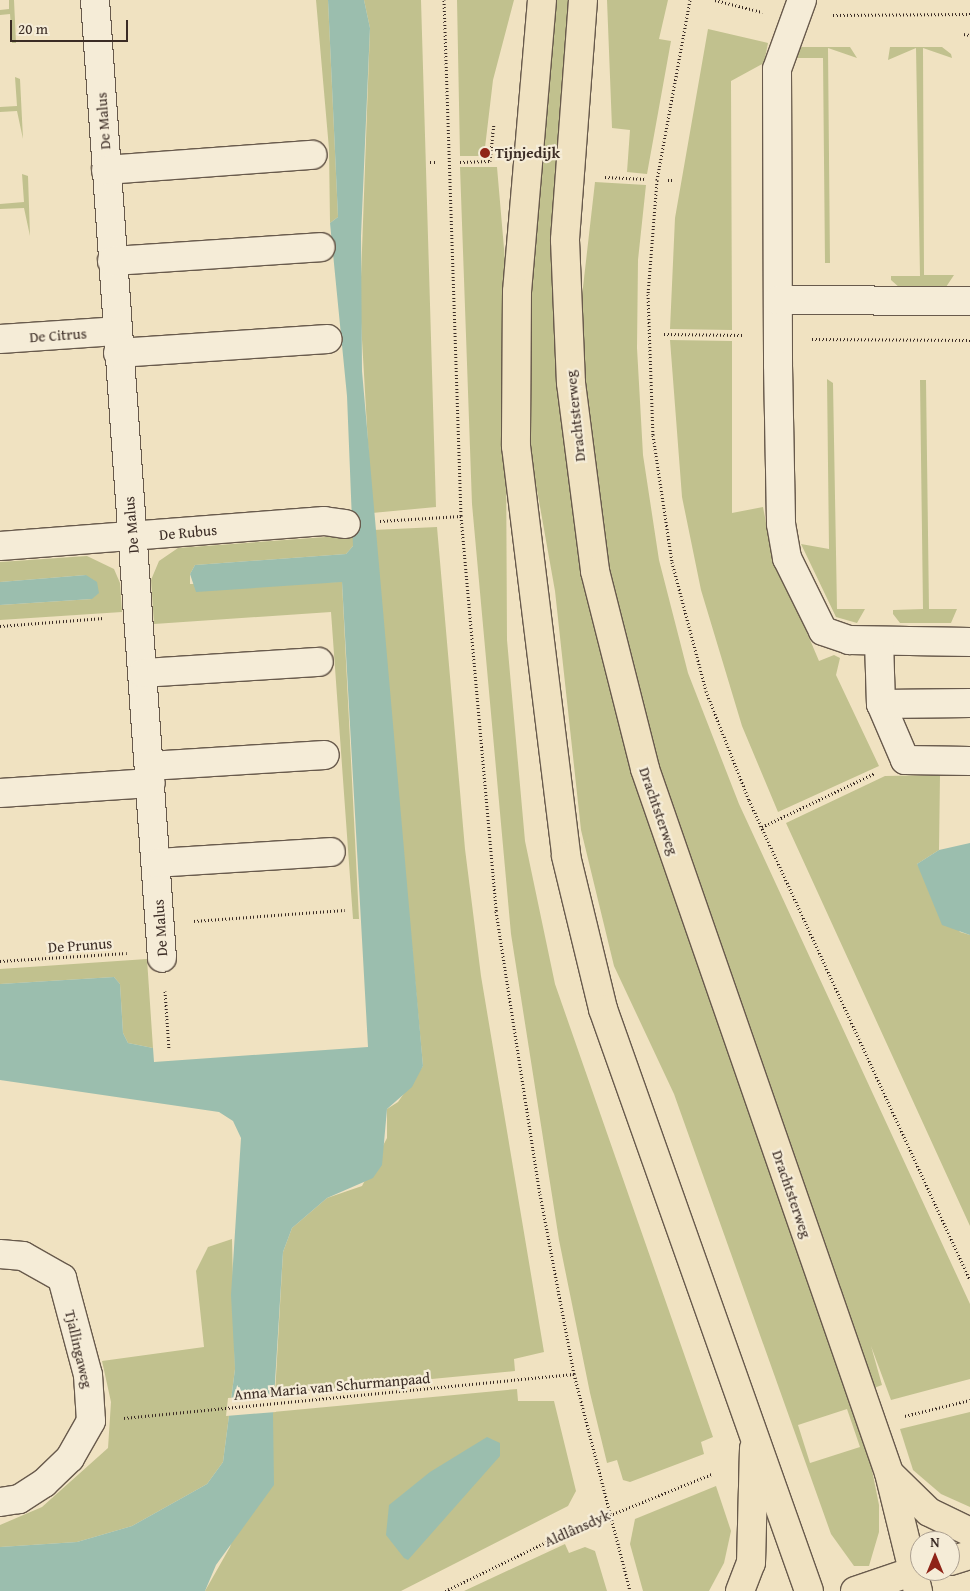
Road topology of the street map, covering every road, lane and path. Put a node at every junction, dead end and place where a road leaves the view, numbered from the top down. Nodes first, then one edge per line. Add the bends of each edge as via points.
1 (95, 0) edge
2 (444, 0) edge
3 (542, 0) edge
4 (583, 0) edge
5 (690, 0) edge
6 (715, 0) edge
7 (799, 7) edge
8 (970, 14) edge
9 (964, 34) dead end
10 (970, 35) edge
11 (312, 155) dead end
12 (430, 162) dead end
13 (436, 162) dead end
14 (106, 170) junction
15 (668, 180) dead end
16 (674, 180) dead end
17 (321, 247) dead end
18 (112, 261) junction
19 (778, 300) junction
20 (970, 301) edge
21 (664, 334) dead end
22 (778, 337) junction
23 (0, 339) edge
24 (328, 339) dead end
25 (970, 340) edge
26 (118, 342) junction
27 (461, 516) junction
28 (378, 521) dead end
29 (346, 524) dead end
30 (132, 537) junction
31 (0, 546) edge
32 (139, 616) junction
33 (0, 626) edge
34 (879, 641) junction
35 (970, 642) edge
36 (319, 662) dead end
37 (143, 673) junction
38 (970, 703) edge
39 (880, 704) junction
40 (325, 755) dead end
41 (905, 760) junction
42 (970, 761) edge
43 (150, 775) junction
44 (0, 793) edge
45 (762, 827) junction
46 (331, 852) dead end
47 (156, 863) junction
48 (345, 910) dead end
49 (160, 923) junction
50 (162, 954) junction
51 (0, 962) edge
52 (168, 1049) dead end
53 (0, 1254) edge
54 (970, 1280) edge
55 (574, 1374) junction
56 (970, 1400) edge
57 (897, 1418) dead end
58 (92, 1421) junction
59 (755, 1439) junction
60 (889, 1473) junction
61 (712, 1474) dead end
62 (0, 1502) edge
63 (607, 1514) junction
64 (970, 1532) edge
65 (910, 1554) edge
66 (910, 1578) edge
67 (445, 1591) edge
68 (630, 1591) edge
69 (740, 1591) edge
70 (809, 1591) edge
71 (855, 1591) edge

1 - 14 street, De Malus
2 - 27 path
3 - 59 main road via 516,292 515,399 516,446 555,785 583,934 603,1009
4 - 60 main road, Drachtsterweg via 565,240 571,383 595,571 645,769
5 - 45 path via 657,180 651,245 647,338 653,435 660,500 682,606 706,690
6 - 7 path via 772,14
7 - 8 path
7 - 19 street via 777,69
9 - 10 path
11 - 14 street
12 - 13 path
14 - 18 street, De Malus
15 - 16 path
17 - 18 street
18 - 26 street, De Malus
19 - 20 street
19 - 22 street
21 - 22 path
22 - 25 path
22 - 34 street via 781,524 787,558 823,631 849,640
23 - 26 street, De Citrus
24 - 26 street, De Citrus
26 - 30 street, De Malus
27 - 28 path
27 - 55 path via 496,911 540,1194
29 - 30 street, De Rubus via 324,521
30 - 31 street, De Rubus
30 - 32 street, De Malus
32 - 33 path
32 - 37 street, De Malus
34 - 35 street
34 - 39 street
36 - 37 street
37 - 43 street, De Malus
38 - 39 street
39 - 41 street
40 - 43 street
41 - 42 street
41 - 45 path
43 - 44 street
43 - 47 street, De Malus
45 - 54 path
46 - 47 street
47 - 49 street, De Malus
48 - 49 path
49 - 50 street, De Malus
50 - 51 path, De Prunus
50 - 52 path, De Malus
53 - 58 street, Tjallingaweg via 22,1256 62,1278 88,1375
55 - 58 path, Anna Maria van Schurmanpaad
55 - 63 path
56 - 57 path
58 - 62 street via 70,1458 44,1483 19,1499
59 - 69 main road via 751,1562
59 - 70 main road
60 - 64 main road via 929,1512
60 - 65 main road, Drachtsterweg
61 - 63 path, Aldlânsdyk
63 - 67 path, Aldlânsdyk
63 - 68 path
66 - 71 main road

